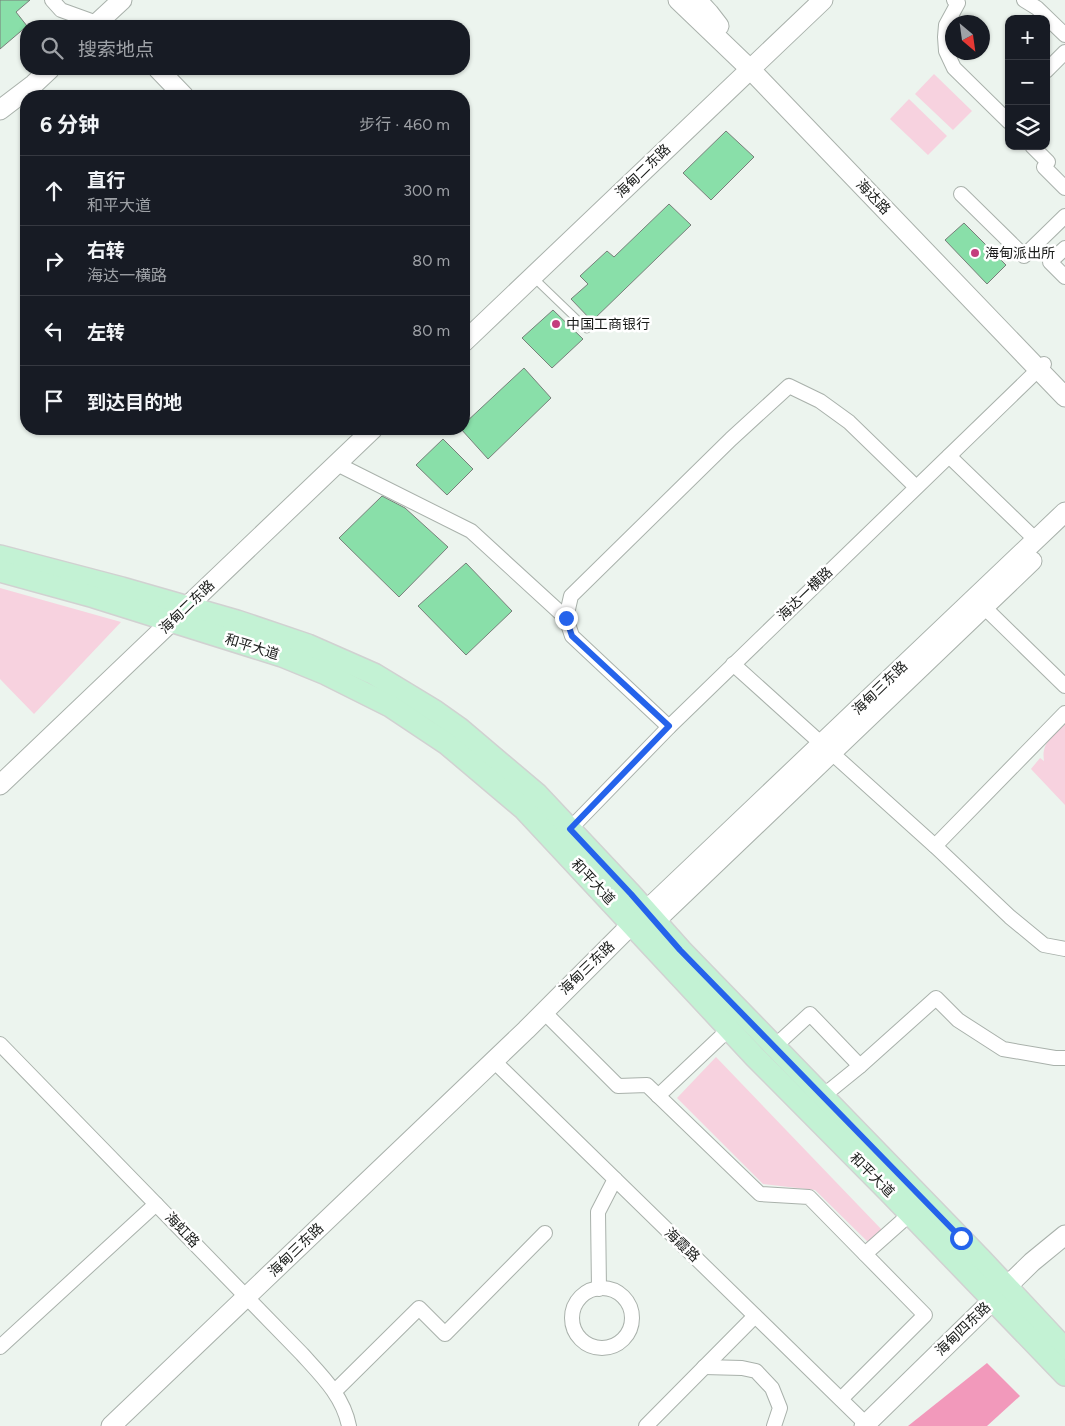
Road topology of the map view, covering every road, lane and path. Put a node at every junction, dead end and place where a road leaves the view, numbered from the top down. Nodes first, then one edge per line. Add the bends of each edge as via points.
1 (52, 0) edge
2 (122, 0) edge
3 (132, 0) edge
4 (678, 0) edge
5 (697, 0) edge
6 (810, 0) edge
7 (823, 0) edge
8 (1024, 0) edge
9 (958, 1) edge
10 (98, 20) edge
11 (107, 20) edge
12 (108, 20) edge
13 (1065, 35) edge
14 (1065, 52) edge
15 (750, 64) junction
16 (1050, 67) edge
17 (44, 75) edge
18 (54, 75) edge
19 (157, 75) edge
20 (164, 75) edge
21 (26, 90) edge
22 (37, 90) edge
23 (171, 90) edge
24 (178, 90) edge
25 (20, 95) edge
26 (20, 105) edge
27 (0, 110) edge
28 (1005, 114) edge
29 (0, 118) edge
30 (1036, 150) edge
31 (1065, 188) edge
32 (961, 194) dead end
33 (1065, 216) edge
34 (1065, 248) edge
35 (529, 274) junction
36 (1065, 277) edge
37 (470, 326) edge
38 (587, 329) dead end
39 (470, 336) edge
40 (1041, 366) junction
41 (1065, 385) edge
42 (1065, 397) edge
43 (355, 435) edge
44 (367, 435) edge
45 (949, 456) junction
46 (337, 464) junction
47 (916, 487) junction
48 (1065, 512) edge
49 (1065, 530) edge
50 (1036, 540) junction
51 (0, 556) edge
52 (0, 571) edge
53 (984, 607) junction
54 (173, 612) junction
55 (566, 618) junction
56 (733, 664) junction
57 (1065, 686) edge
58 (1065, 713) edge
59 (669, 726) junction
60 (827, 748) junction
61 (0, 769) edge
62 (0, 785) edge
63 (570, 829) junction
64 (935, 846) junction
65 (644, 922) junction
66 (1065, 949) edge
67 (549, 1017) junction
68 (729, 1030) junction
69 (0, 1044) edge
70 (775, 1046) junction
71 (1065, 1058) edge
72 (498, 1065) junction
73 (860, 1066) junction
74 (658, 1096) junction
75 (823, 1096) junction
76 (614, 1179) junction
77 (156, 1204) junction
78 (910, 1214) junction
79 (545, 1233) dead end
80 (1065, 1235) edge
81 (1065, 1250) edge
82 (865, 1254) junction
83 (598, 1288) junction
84 (1004, 1298) junction
85 (249, 1299) junction
86 (755, 1316) junction
87 (0, 1347) edge
88 (1065, 1349) edge
89 (704, 1367) junction
90 (1065, 1375) edge
91 (335, 1391) junction
92 (841, 1400) junction
93 (869, 1425) edge
94 (111, 1426) edge
95 (121, 1426) edge
96 (348, 1426) edge
97 (646, 1426) edge
98 (774, 1426) edge

1 - 10 street via 61,10
2 - 11 main road
3 - 12 main road
4 - 15 main road, 海达路
5 - 15 main road, 海达路
6 - 15 main road, 海甸二东路
7 - 15 main road, 海甸二东路
8 - 13 street
9 - 28 street via 946,25 946,50 954,68
14 - 16 street
15 - 35 main road, 海甸二东路
15 - 40 main road, 海达路
17 - 21 main road
18 - 22 main road
19 - 23 main road
20 - 24 main road
25 - 27 main road
26 - 29 main road
30 - 31 street via 1048,162 1044,167
32 - 33 street via 1024,256
34 - 36 street via 1050,262
35 - 37 main road, 海甸二东路
35 - 38 lane
35 - 39 main road, 海甸二东路
40 - 41 main road, 海达路
40 - 42 main road, 海达路
40 - 45 street, 海达一横路
43 - 54 main road, 海甸二东路
44 - 46 main road, 海甸二东路
45 - 47 street, 海达一横路
45 - 50 street
46 - 54 main road, 海甸二东路
46 - 55 street via 471,531
47 - 55 street via 849,422 820,401 789,386 571,596
47 - 56 street, 海达一横路
48 - 50 main road, 海甸三东路
49 - 53 main road
50 - 60 main road, 海甸三东路
51 - 54 main road, 和平大道
52 - 54 main road, 和平大道
53 - 57 street
53 - 60 main road
54 - 61 main road, 海甸二东路
54 - 62 main road, 海甸二东路
54 - 63 main road, 和平大道 via 285,637 374,674 435,711 474,740 530,788
54 - 65 main road, 和平大道 via 302,664 390,706 424,728 468,760 524,809
55 - 59 street via 572,636
56 - 59 street, 海达一横路
56 - 60 street
58 - 64 street
59 - 63 street, 海达一横路
60 - 64 street
60 - 65 main road
63 - 65 main road, 和平大道
64 - 66 street via 1044,945
65 - 67 main road
65 - 68 main road, 和平大道 via 666,962
65 - 70 main road, 和平大道 via 680,950
65 - 85 main road, 海甸三东路 via 526,1030
67 - 72 main road
67 - 74 street via 618,1086 647,1085
68 - 74 street
68 - 78 main road, 和平大道
69 - 77 street, 海虹路
70 - 73 street via 810,1014
70 - 75 main road, 和平大道
71 - 73 street via 1003,1049 958,1020 936,998
72 - 76 street, 海霞路
72 - 85 main road
73 - 75 street
74 - 82 street via 760,1194 809,1197
75 - 84 main road, 和平大道
76 - 83 street via 598,1212
76 - 86 street, 海霞路
77 - 85 street, 海虹路
77 - 87 street
78 - 82 street
78 - 84 main road, 和平大道
79 - 91 street via 445,1334 419,1308
80 - 84 main road, 海甸四东路 via 1032,1262
81 - 84 main road, 海甸四东路
82 - 92 street via 925,1315
83 - 83 street via 609,1289 626,1300 632,1320 623,1339 605,1348 587,1344 579,1338 572,1321 576,1303
84 - 88 main road, 和平大道
84 - 90 main road, 和平大道
84 - 93 main road, 海甸四东路
85 - 91 street, 海虹路
85 - 94 main road, 海甸三东路
85 - 95 main road
86 - 89 street
86 - 92 street, 海霞路
89 - 97 street
89 - 98 street via 756,1371 772,1388 780,1408
91 - 96 street, 海虹路
92 - 93 street, 海霞路

